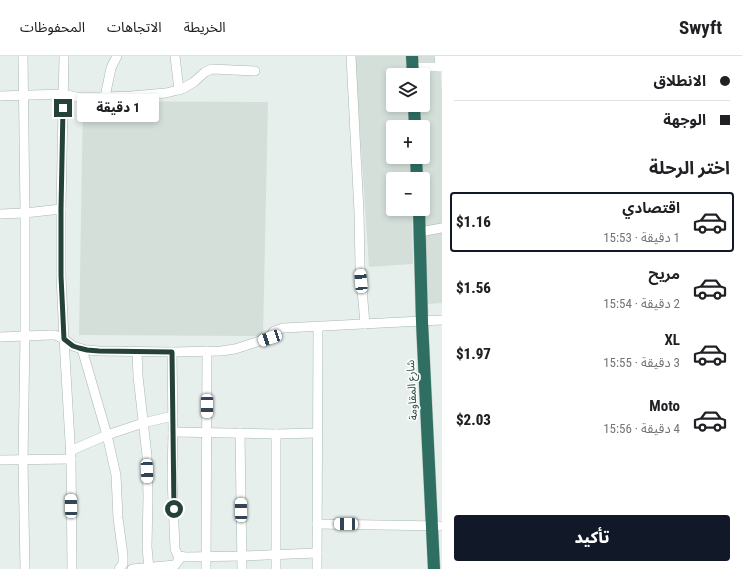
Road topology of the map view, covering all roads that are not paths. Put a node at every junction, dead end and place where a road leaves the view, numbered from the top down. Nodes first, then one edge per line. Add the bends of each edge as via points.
1 (22, 56) edge
2 (64, 56) edge
3 (117, 56) edge
4 (175, 56) edge
5 (351, 56) edge
6 (439, 56) edge
7 (412, 66) edge
8 (441, 67) edge
9 (255, 71) dead end
10 (179, 90) junction
11 (63, 94) junction
12 (23, 95) junction
13 (0, 96) edge
14 (105, 97) junction
15 (61, 209) junction
16 (25, 213) junction
17 (0, 214) edge
18 (419, 216) edge
19 (442, 228) edge
20 (420, 232) junction
21 (442, 320) edge
22 (422, 322) junction
23 (365, 324) junction
24 (318, 327) junction
25 (25, 335) junction
26 (0, 337) edge
27 (64, 339) junction
28 (82, 349) junction
29 (137, 352) junction
30 (172, 352) junction
31 (207, 352) junction
32 (173, 416) junction
33 (143, 423) junction
34 (173, 432) junction
35 (207, 433) junction
36 (240, 433) junction
37 (317, 433) junction
38 (107, 434) junction
39 (276, 434) junction
40 (70, 455) junction
41 (0, 460) edge
42 (23, 460) junction
43 (317, 524) junction
44 (437, 526) edge
45 (317, 553) junction
46 (276, 554) junction
47 (242, 556) junction
48 (181, 557) junction
49 (206, 557) junction
50 (149, 568) edge
51 (24, 569) edge
52 (72, 569) edge
53 (119, 569) edge
54 (132, 569) edge
55 (206, 569) edge
56 (242, 569) edge
57 (276, 569) edge
58 (317, 569) edge
59 (434, 569) edge

1 - 12 street
2 - 11 street
3 - 14 street via 111,68
4 - 10 street
5 - 23 street
6 - 8 street
7 - 8 street
9 - 10 street via 209,69 194,82
10 - 14 street
11 - 12 street
11 - 14 street via 76,97
11 - 15 street
12 - 13 street
12 - 16 street
15 - 16 street
15 - 27 street
16 - 17 street
16 - 25 street
18 - 20 highway, شارع المقاومة
19 - 20 street
20 - 22 highway, شارع المقاومة
21 - 22 street
22 - 23 street
22 - 44 highway, شارع المقاومة
23 - 24 street
24 - 31 street via 283,328 274,331 270,338 250,345
24 - 37 street
25 - 26 street
25 - 27 street via 55,335
25 - 42 street
27 - 28 street
27 - 40 street
28 - 29 street
28 - 38 street
29 - 30 street
29 - 33 street
30 - 31 street
30 - 32 street
31 - 35 street
32 - 33 street
32 - 34 street
33 - 38 street
33 - 50 street via 147,456
34 - 35 street
34 - 48 street via 175,540 176,553
35 - 36 street
35 - 49 street
36 - 39 street
36 - 47 street
37 - 39 street
37 - 43 street
38 - 40 street
38 - 53 street via 116,476 123,555
39 - 46 street
40 - 42 street
40 - 52 street
41 - 42 street
42 - 51 street
43 - 44 street
43 - 45 street
44 - 59 highway, شارع المقاومة
45 - 46 street
45 - 58 street
46 - 47 street
46 - 57 street
47 - 49 street
47 - 56 street
48 - 49 street
48 - 50 street via 175,565
49 - 55 street
50 - 54 street

